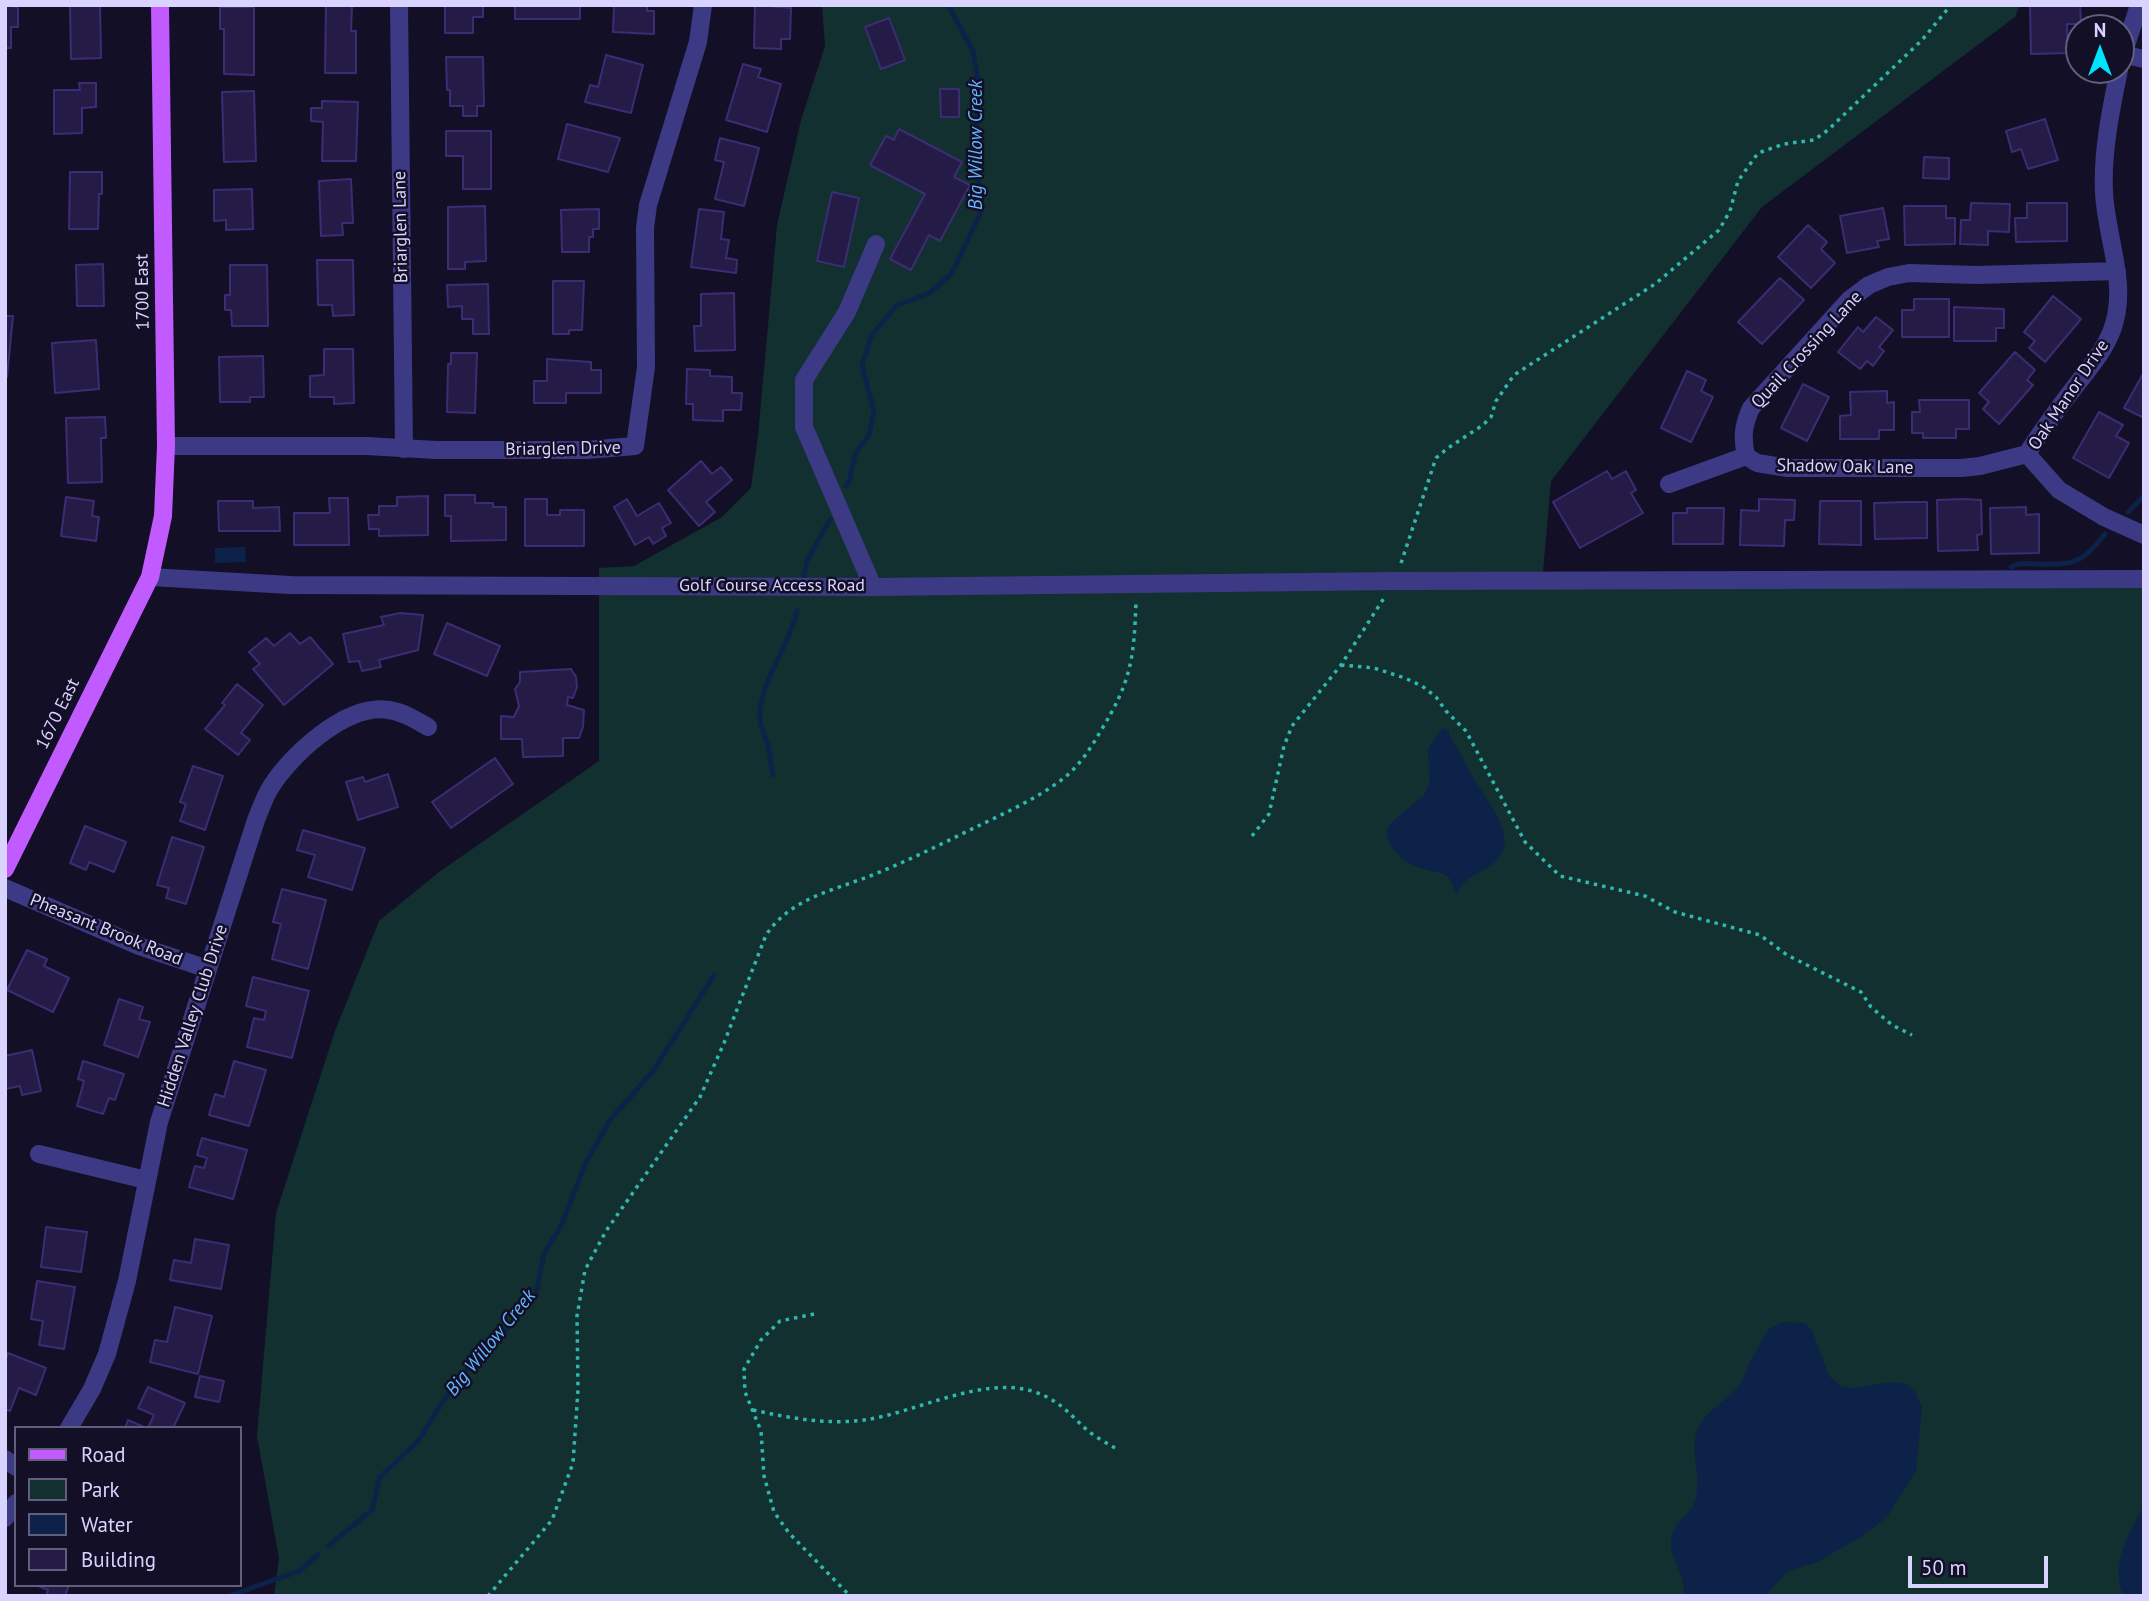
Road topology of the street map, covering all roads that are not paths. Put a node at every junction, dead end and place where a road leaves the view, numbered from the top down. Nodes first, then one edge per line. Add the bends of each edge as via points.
1 (160, 5) edge
2 (399, 5) edge
3 (703, 5) edge
4 (2117, 84) edge
5 (876, 244) dead end
6 (2117, 271) junction
7 (166, 446) junction
8 (404, 449) junction
9 (2027, 454) junction
10 (1746, 456) junction
11 (1669, 484) dead end
12 (2144, 535) edge
13 (150, 578) junction
14 (2144, 579) edge
15 (873, 587) junction
16 (428, 727) dead end
17 (5, 869) edge
18 (5, 888) edge
19 (208, 969) junction
20 (39, 1154) dead end
21 (146, 1181) junction
22 (70, 1426) edge

1 - 7 main road, 1700 East
2 - 8 street, Briarglen Lane
3 - 8 street, Briarglen Drive via 698,42 648,205 646,367 635,446
4 - 6 street, Oak Manor Drive via 2103,172 2106,220
5 - 15 street via 846,312 804,380 804,427
6 - 9 street, Oak Manor Drive via 2118,307 2108,340
6 - 10 street, Quail Crossing Lane via 1909,273 1869,285 1849,300 1751,408 1742,438
7 - 8 street, Briarglen Drive
7 - 13 main road, 1700 East via 163,516
9 - 10 street, Shadow Oak Lane via 1961,468 1787,468 1757,463
9 - 12 street, Oak Manor Drive via 2059,490
10 - 11 street
13 - 15 street, Golf Course Access Road via 290,585
13 - 17 main road, 1670 East
14 - 15 street, Golf Course Access Road
16 - 19 street, Hidden Valley Club Drive via 389,710 363,711 307,744 286,766 268,791 256,820
18 - 19 street, Pheasant Brook Road via 139,946
19 - 21 street, Hidden Valley Club Drive via 159,1122
20 - 21 street
21 - 22 street, Hidden Valley Club Drive via 107,1354

